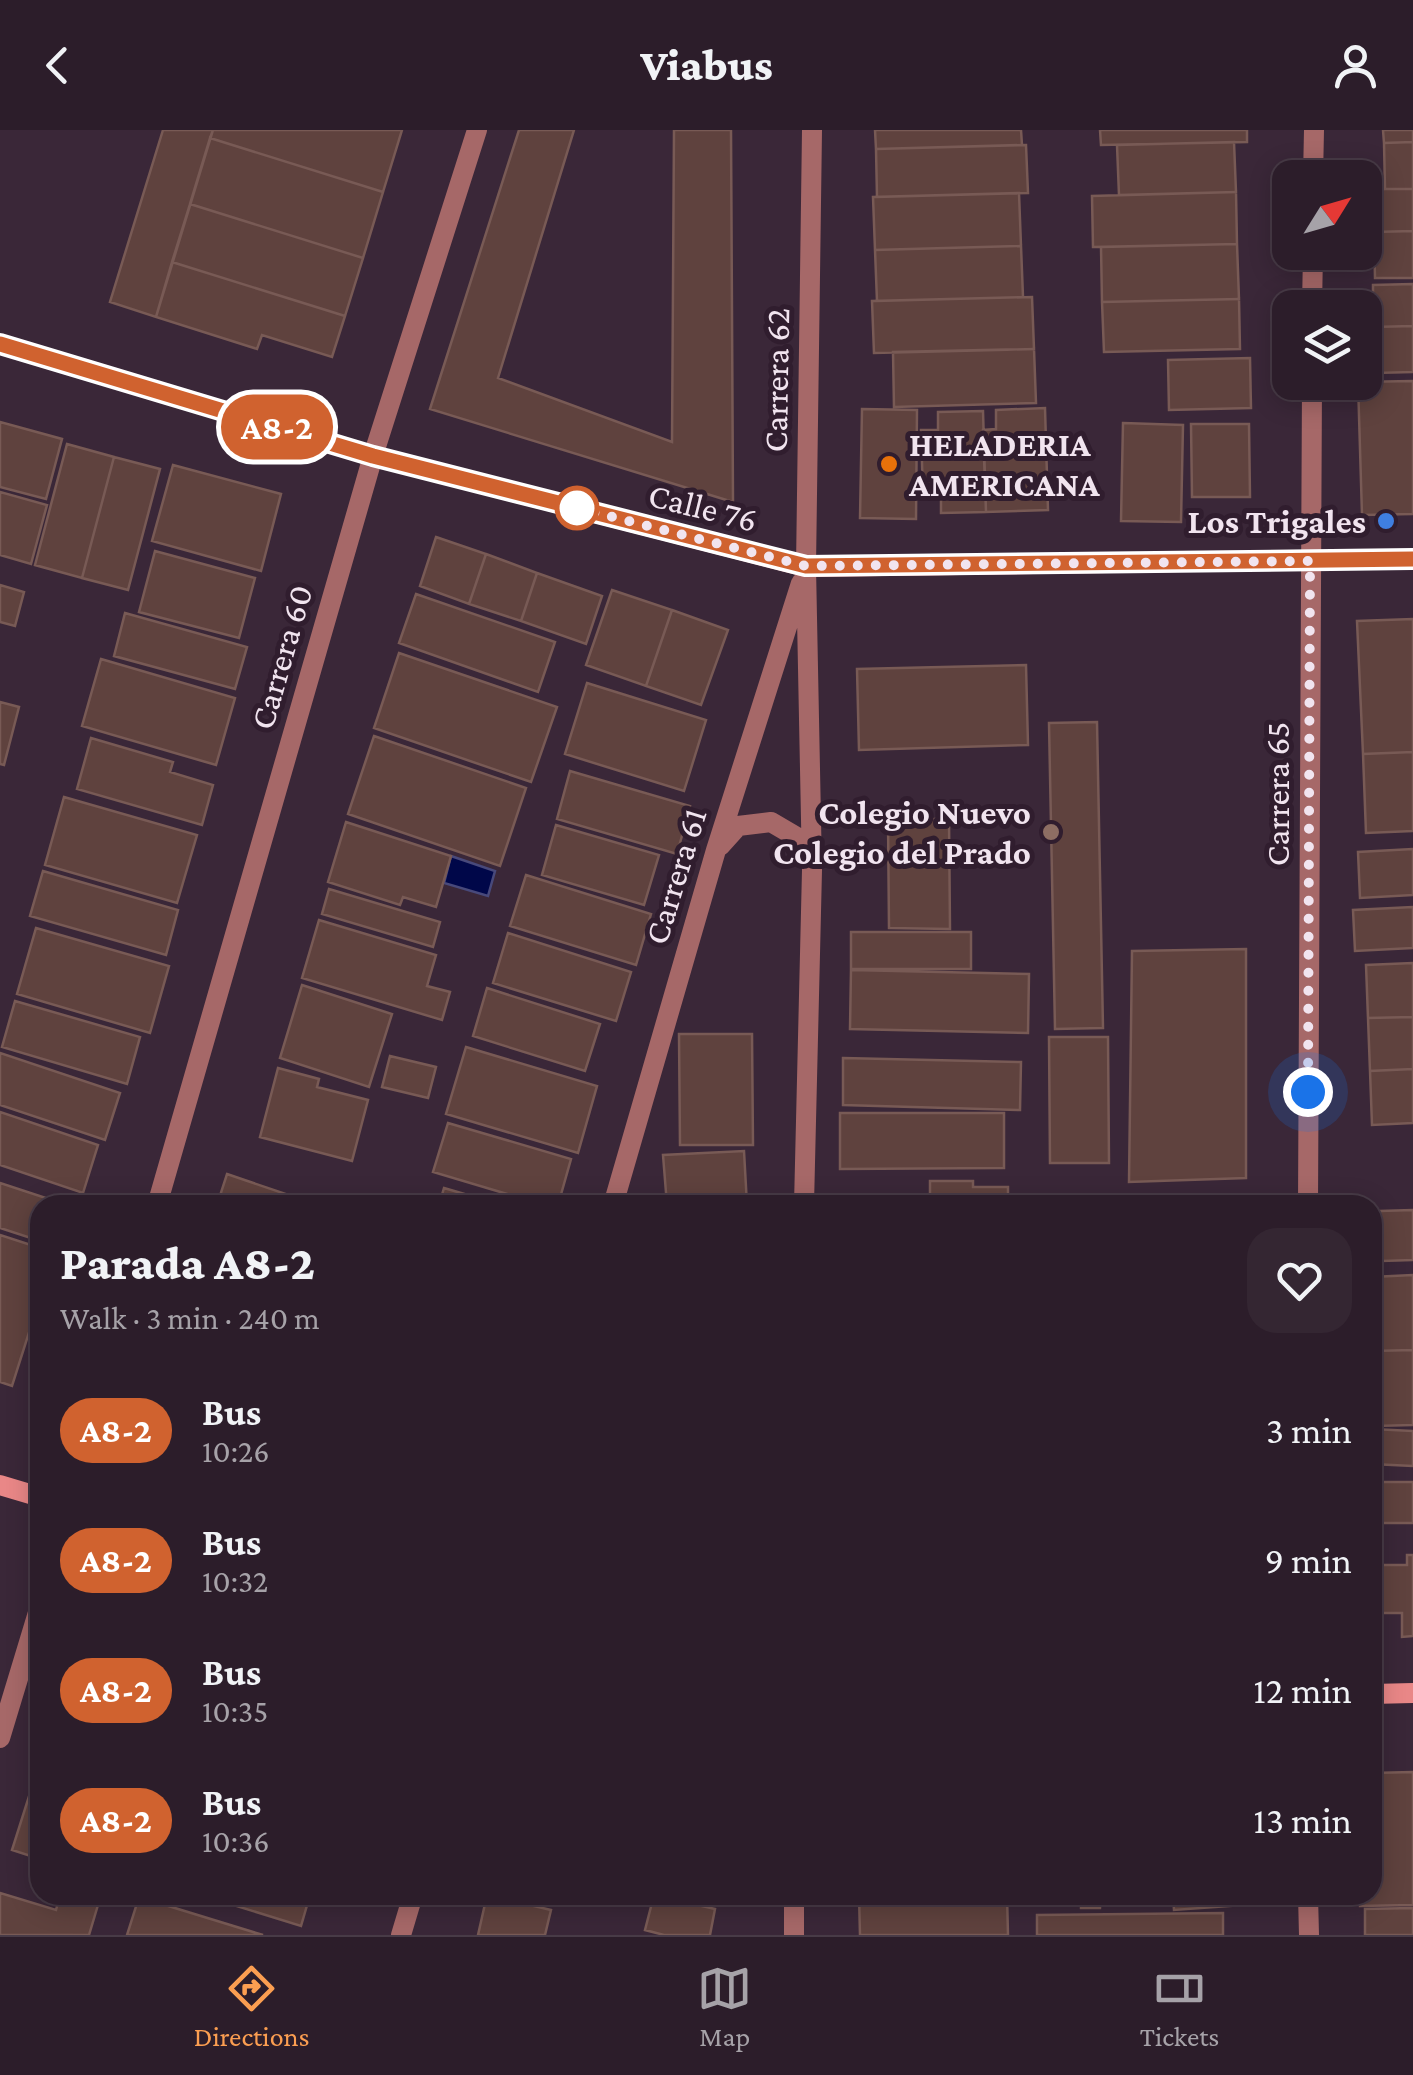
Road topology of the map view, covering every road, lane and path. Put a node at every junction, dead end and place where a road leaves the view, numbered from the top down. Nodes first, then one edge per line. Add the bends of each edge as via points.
1 (477, 130) edge
2 (812, 130) edge
3 (1314, 130) edge
4 (1313, 160) edge
5 (0, 344) edge
6 (1312, 400) edge
7 (373, 456) junction
8 (1413, 559) edge
9 (1310, 561) junction
10 (806, 566) junction
11 (716, 850) junction
12 (812, 870) junction
13 (160, 1195) edge
14 (617, 1195) edge
15 (804, 1195) edge
16 (1308, 1195) edge
17 (0, 1485) edge
18 (30, 1494) edge
19 (30, 1639) edge
20 (1413, 1693) edge
21 (1382, 1694) edge
22 (0, 1738) edge
23 (409, 1905) edge
24 (794, 1905) edge
25 (1308, 1905) edge
26 (401, 1935) edge
27 (794, 1935) edge
28 (1309, 1935) edge

1 - 7 street, Carrera 60
2 - 10 street, Carrera 62
3 - 4 street
5 - 7 street, Calle 76
6 - 9 street, Carrera 65
7 - 10 street, Calle 76
7 - 13 street, Carrera 60
8 - 9 street, Calle 76
9 - 10 street, Calle 76
9 - 16 street, Carrera 65
10 - 11 street, Carrera 61
10 - 12 street, Carrera 62
11 - 12 street via 738,826 772,822 800,839
11 - 14 street, Carrera 61
12 - 15 street, Carrera 62
17 - 18 street
19 - 22 street
20 - 21 street
23 - 26 street
24 - 27 street
25 - 28 street

